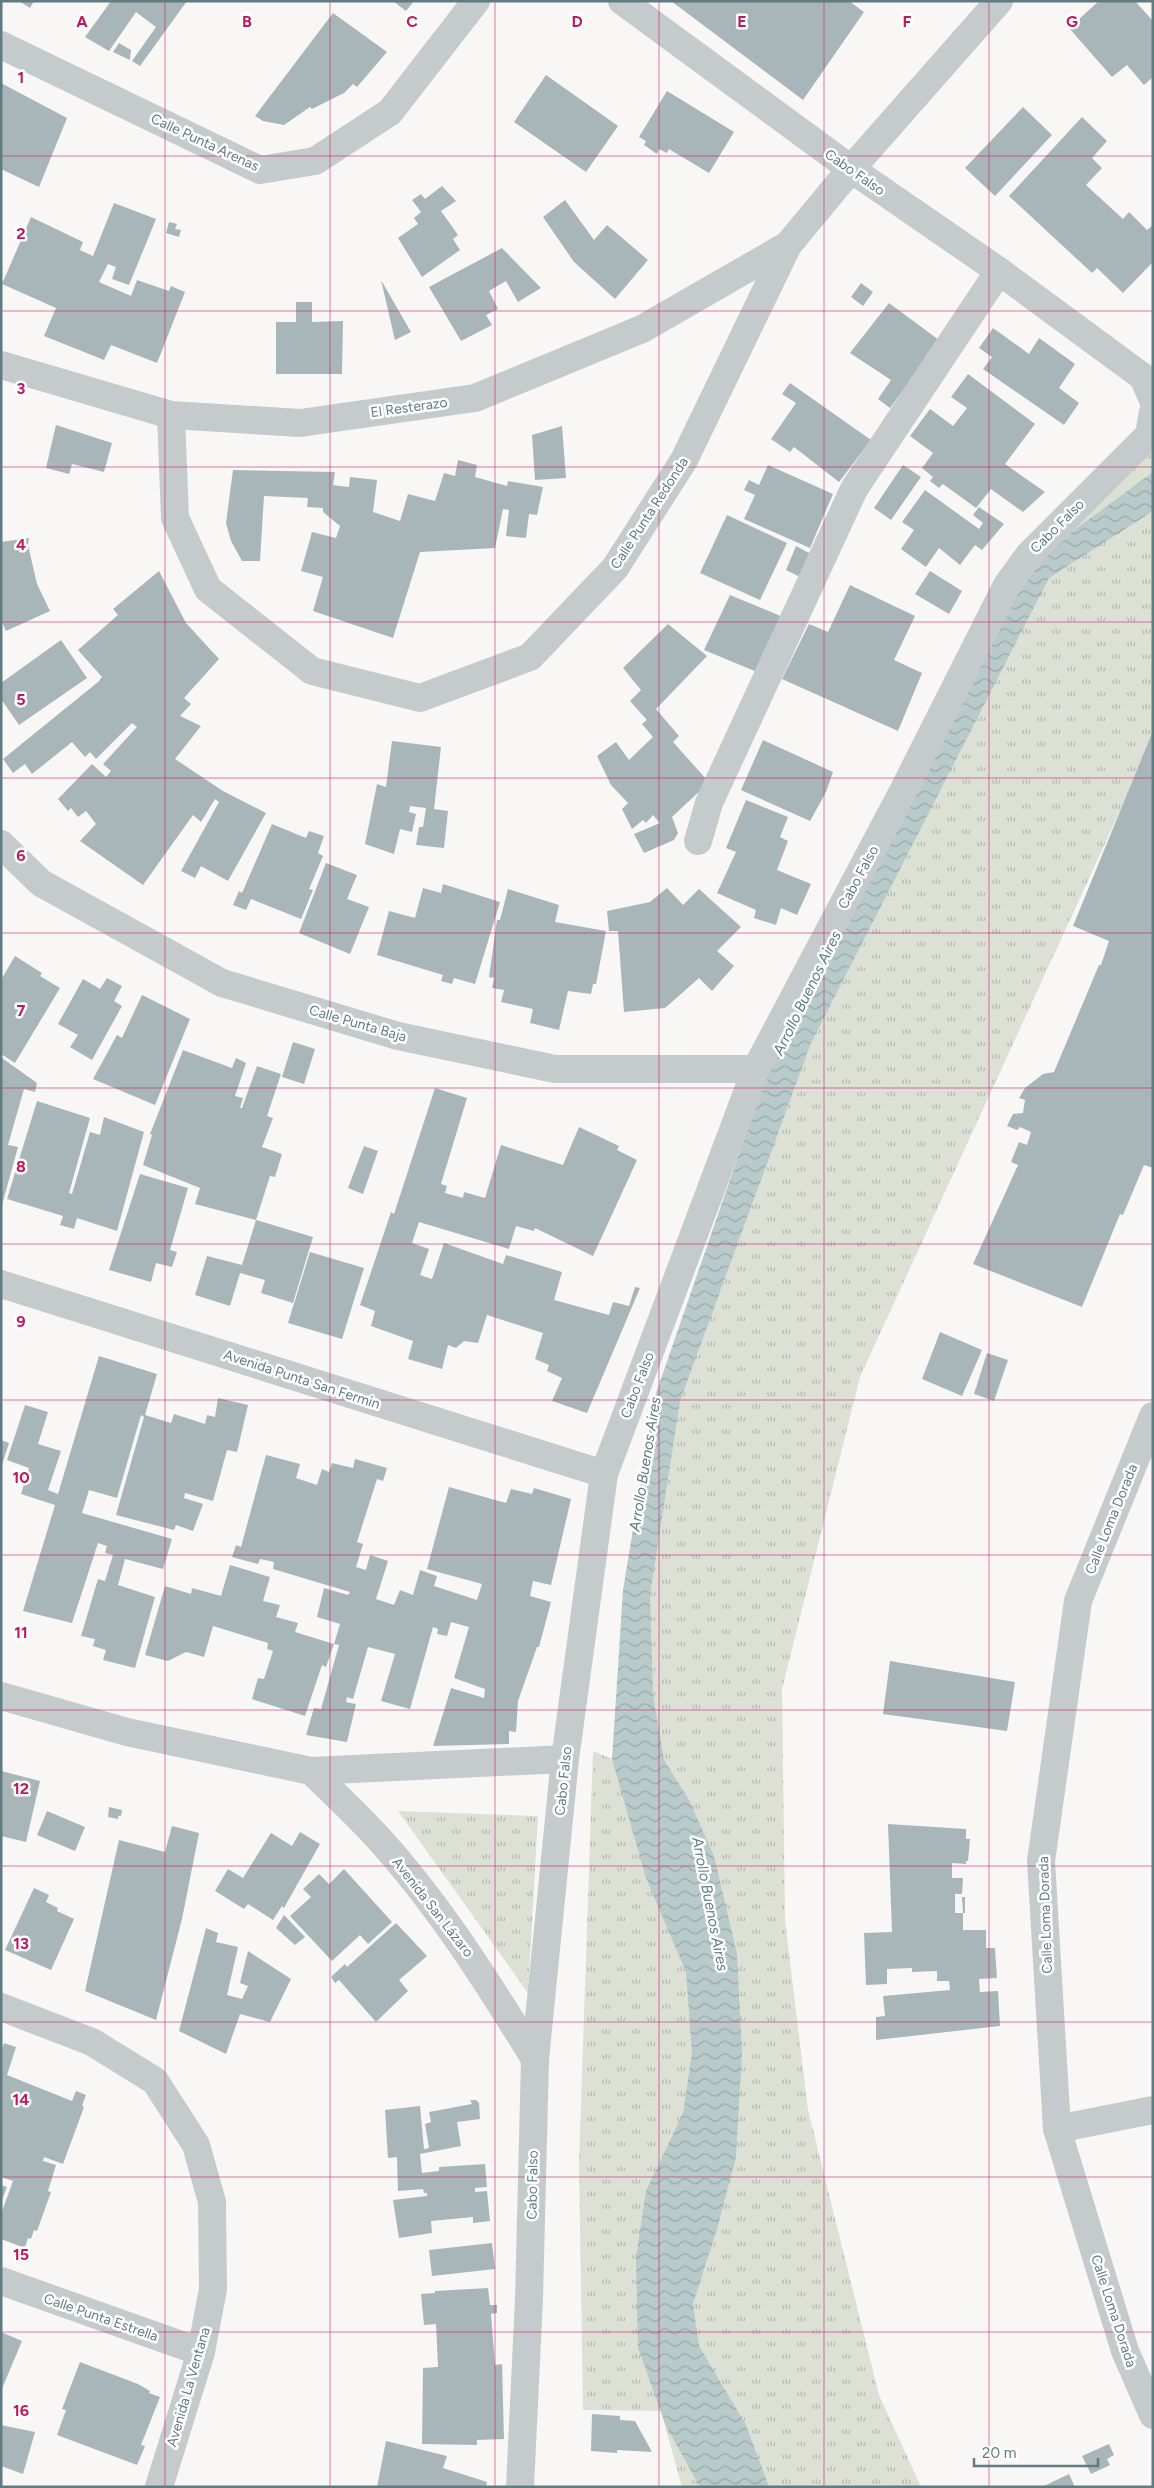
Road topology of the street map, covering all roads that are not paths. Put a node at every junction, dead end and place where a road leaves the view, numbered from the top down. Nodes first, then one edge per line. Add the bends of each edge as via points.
1 (476, 1) edge
2 (622, 1) edge
3 (999, 1) edge
4 (1, 45) edge
5 (851, 169) junction
6 (788, 245) junction
7 (998, 271) junction
8 (1, 365) edge
9 (1153, 400) edge
10 (1153, 412) edge
11 (171, 415) junction
12 (698, 841) dead end
13 (1, 844) edge
14 (756, 1068) junction
15 (1, 1284) edge
16 (1153, 1416) edge
17 (604, 1474) junction
18 (1, 1696) edge
19 (565, 1759) junction
20 (311, 1771) junction
21 (1, 2007) edge
22 (535, 2059) junction
23 (1153, 2110) edge
24 (1057, 2130) junction
25 (1, 2282) edge
26 (201, 2352) junction
27 (1153, 2415) edge
28 (159, 2487) edge
29 (520, 2487) edge

1 - 4 street, Calle Punta Arenas via 390,112 315,161 260,170
2 - 5 street, Cabo Falso
3 - 5 street, Calle Punta Redonda
5 - 6 street, Calle Punta Redonda
5 - 7 street, Cabo Falso
6 - 11 street, El Resterazo via 642,329 475,398 300,423
6 - 11 street, Calle Punta Redonda via 684,460 615,568 530,657 420,698 312,671 208,589 175,518
7 - 9 street, Cabo Falso via 1143,377
7 - 12 street via 854,489 708,802
8 - 11 street, El Resterazo
10 - 14 street, Cabo Falso via 1149,435 1028,554 1007,585 902,793
13 - 14 street, Calle Punta Baja via 41,883 222,983 388,1033 555,1069
14 - 17 street, Cabo Falso
15 - 17 street, Avenida Punta San Fermin
16 - 24 street, Calle Loma Dorada via 1078,1601 1040,1861
17 - 19 street, Cabo Falso
18 - 20 street via 127,1732
19 - 20 street
19 - 22 street, Cabo Falso
20 - 22 street, Avenida San Lázaro via 381,1841 426,1897 474,1961
21 - 26 street, Avenida La Ventana via 92,2042 154,2081 196,2145 212,2202 213,2289
22 - 29 street, Cabo Falso via 530,2299
23 - 24 street
24 - 27 street, Calle Loma Dorada via 1125,2351
25 - 26 street, Calle Punta Estrella
26 - 28 street, Avenida La Ventana

